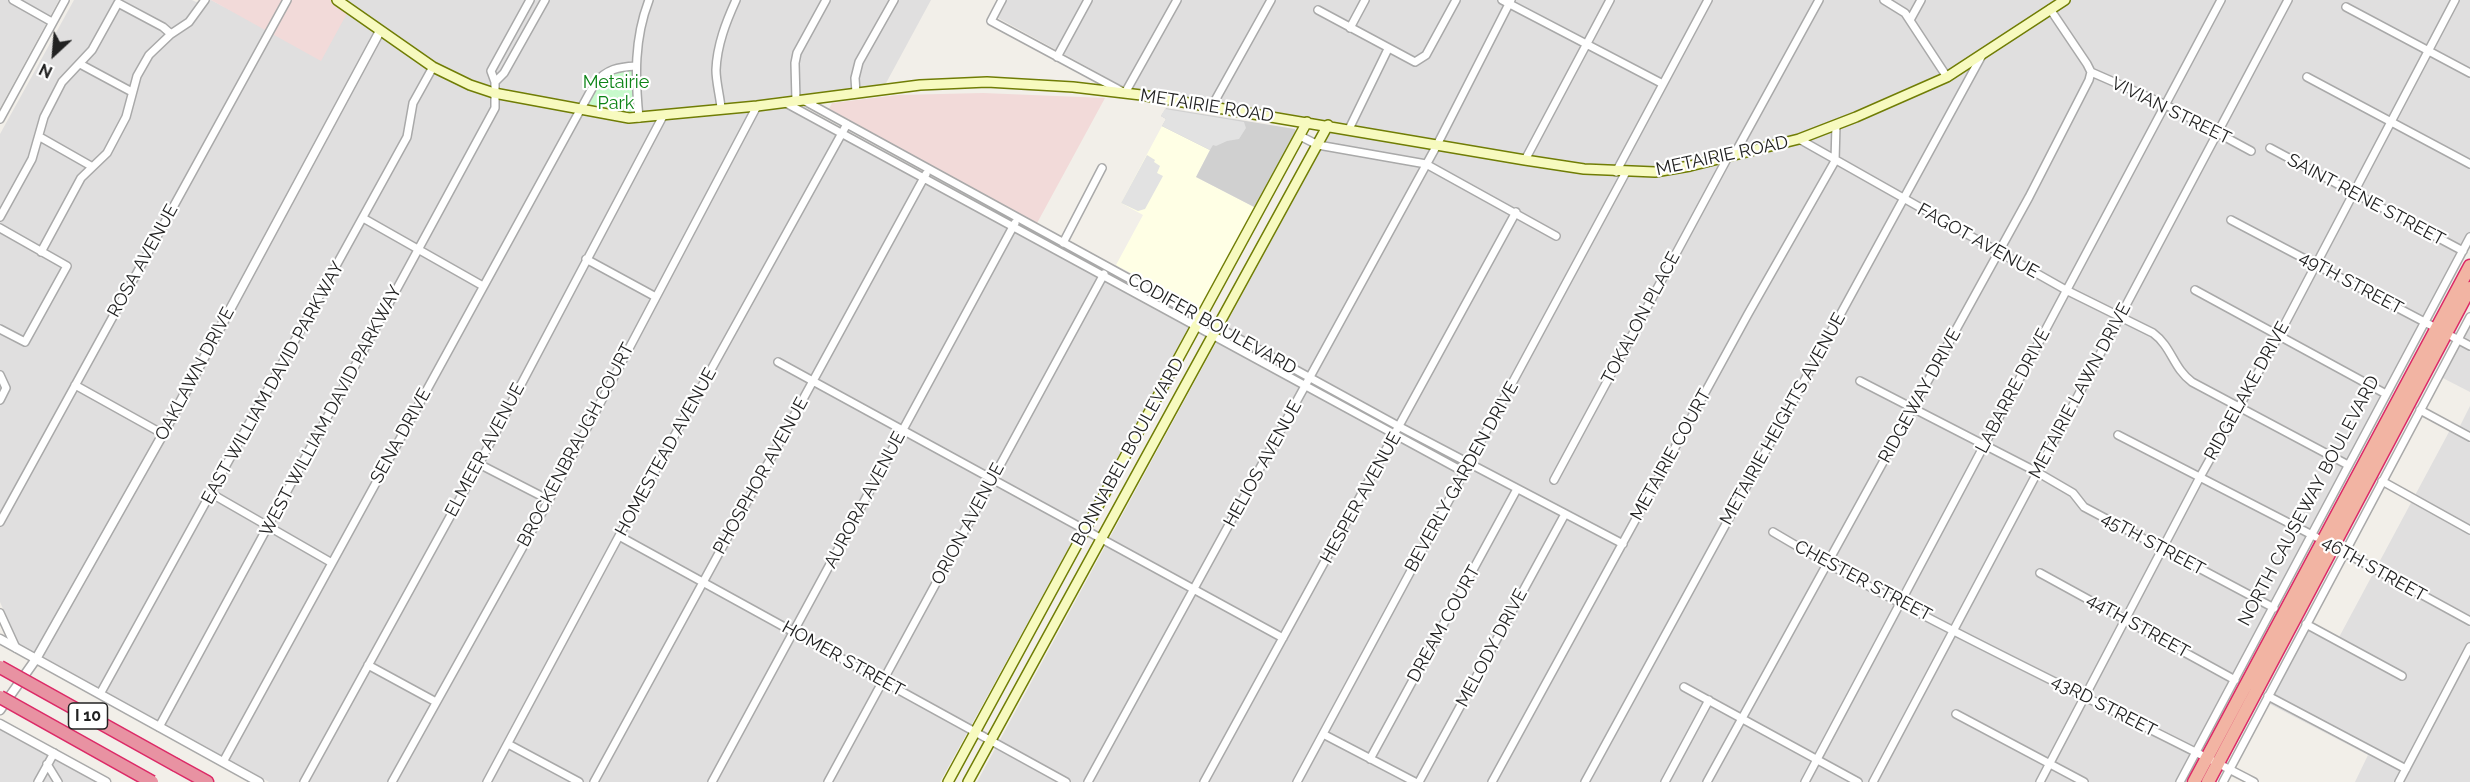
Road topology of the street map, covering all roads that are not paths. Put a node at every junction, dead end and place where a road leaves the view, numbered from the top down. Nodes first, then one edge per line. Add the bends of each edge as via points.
1 (13, 0) edge
2 (64, 0) edge
3 (205, 0) edge
4 (287, 0) edge
5 (337, 0) edge
6 (530, 0) edge
7 (545, 0) edge
8 (649, 0) edge
9 (736, 0) edge
10 (826, 0) edge
11 (894, 0) edge
12 (1002, 0) edge
13 (1088, 0) edge
14 (1177, 0) edge
15 (1271, 0) edge
16 (1365, 0) edge
17 (1456, 0) edge
18 (1610, 0) edge
19 (1708, 0) edge
20 (1819, 0) edge
21 (1884, 0) edge
22 (1921, 0) edge
23 (2065, 0) edge
24 (2221, 0) edge
25 (2288, 0) edge
26 (2455, 0) edge
27 (1507, 1) edge
28 (2346, 7) dead end
29 (2050, 9) junction
30 (1318, 10) dead end
31 (1908, 16) junction
32 (52, 22) junction
33 (1350, 28) junction
34 (380, 31) junction
35 (171, 34) junction
36 (1586, 45) junction
37 (1388, 49) junction
38 (2428, 51) junction
39 (1057, 57) junction
40 (1981, 57) junction
41 (80, 64) junction
42 (636, 66) junction
43 (433, 67) junction
44 (2091, 72) junction
45 (2470, 73) edge
46 (1947, 77) junction
47 (2307, 77) dead end
48 (495, 82) junction
49 (1661, 83) junction
50 (132, 92) junction
51 (494, 93) junction
52 (856, 93) junction
53 (1125, 93) junction
54 (799, 100) junction
55 (784, 102) junction
56 (2164, 104) junction
57 (757, 106) junction
58 (1212, 106) junction
59 (721, 108) junction
60 (580, 110) junction
61 (663, 116) junction
62 (639, 118) junction
63 (0, 119) edge
64 (2391, 121) junction
65 (1307, 122) junction
66 (847, 124) junction
67 (1328, 125) junction
68 (1836, 125) junction
69 (1349, 129) junction
70 (2218, 133) junction
71 (843, 135) junction
72 (1300, 136) junction
73 (40, 137) junction
74 (1799, 139) junction
75 (1318, 145) junction
76 (1437, 145) junction
77 (2270, 148) dead end
78 (2251, 151) dead end
79 (1731, 156) junction
80 (1524, 160) junction
81 (1835, 161) junction
82 (1426, 164) junction
83 (2470, 164) edge
84 (91, 166) junction
85 (1102, 168) dead end
86 (928, 169) junction
87 (1621, 172) junction
88 (923, 178) junction
89 (2353, 193) junction
90 (1903, 199) junction
91 (1516, 212) junction
92 (0, 217) edge
93 (363, 218) junction
94 (1018, 218) junction
95 (2231, 220) dead end
96 (1013, 227) junction
97 (0, 228) edge
98 (1556, 236) dead end
99 (2470, 237) edge
100 (1063, 243) junction
101 (418, 249) junction
102 (2463, 251) junction
103 (42, 252) junction
104 (1998, 252) junction
105 (586, 259) junction
106 (2316, 264) junction
107 (2470, 266) edge
108 (1108, 267) junction
109 (1103, 276) junction
110 (483, 286) junction
111 (2470, 288) edge
112 (2066, 290) junction
113 (2195, 290) dead end
114 (654, 296) junction
115 (2120, 315) junction
116 (2470, 317) edge
117 (1202, 318) junction
118 (1196, 327) junction
119 (1218, 327) junction
120 (2436, 328) junction
121 (0, 329) edge
122 (2278, 335) junction
123 (1213, 337) junction
124 (2458, 340) junction
125 (2470, 346) edge
126 (778, 362) dead end
127 (0, 375) edge
128 (1311, 378) junction
129 (813, 380) junction
130 (1860, 381) dead end
131 (75, 385) junction
132 (1305, 387) junction
133 (2386, 394) junction
134 (0, 400) edge
135 (2238, 406) junction
136 (1914, 408) junction
137 (2420, 410) junction
138 (1400, 427) junction
139 (903, 429) junction
140 (164, 434) junction
141 (2118, 435) dead end
142 (1395, 436) junction
143 (2470, 437) edge
144 (1985, 446) junction
145 (1469, 463) junction
146 (479, 464) junction
147 (2348, 465) junction
148 (1464, 472) junction
149 (2037, 472) junction
150 (2200, 477) junction
151 (993, 478) junction
152 (1554, 480) dead end
153 (2382, 481) junction
154 (1517, 489) junction
155 (212, 494) junction
156 (549, 500) junction
157 (1564, 514) junction
158 (0, 522) edge
159 (268, 526) junction
160 (1086, 529) junction
161 (2470, 530) edge
162 (1773, 532) dead end
163 (619, 536) junction
164 (1102, 538) junction
165 (1623, 544) junction
166 (2328, 544) junction
167 (2163, 549) junction
168 (332, 563) junction
169 (1828, 564) junction
170 (2040, 573) dead end
171 (703, 582) junction
172 (1194, 589) junction
173 (1901, 602) junction
174 (2274, 608) junction
175 (0, 613) edge
176 (2126, 620) junction
177 (2470, 621) edge
178 (2306, 624) junction
179 (1954, 629) junction
180 (793, 632) junction
181 (1283, 638) junction
182 (0, 639) edge
183 (16, 648) junction
184 (2470, 648) edge
185 (36, 659) junction
186 (368, 665) junction
187 (0, 667) edge
188 (2402, 676) dead end
189 (2235, 680) junction
190 (883, 681) junction
191 (1684, 687) dead end
192 (100, 694) junction
193 (2085, 696) junction
194 (2268, 696) junction
195 (0, 697) edge
196 (1709, 700) junction
197 (436, 702) junction
198 (0, 710) edge
199 (1956, 714) dead end
200 (1742, 718) junction
201 (0, 724) edge
202 (159, 727) junction
203 (975, 732) junction
204 (1323, 734) junction
205 (991, 741) junction
206 (508, 744) junction
207 (54, 753) junction
208 (1370, 759) junction
209 (1817, 760) junction
210 (2213, 761) junction
211 (223, 762) junction
212 (47, 764) junction
213 (2050, 764) junction
214 (2406, 769) junction
215 (38, 782) edge
216 (58, 782) edge
217 (106, 782) edge
218 (152, 782) edge
219 (207, 782) edge
220 (259, 782) edge
221 (304, 782) edge
222 (392, 782) edge
223 (487, 782) edge
224 (579, 782) edge
225 (594, 782) edge
226 (712, 782) edge
227 (828, 782) edge
228 (948, 782) edge
229 (968, 782) edge
230 (1066, 782) edge
231 (1089, 782) edge
232 (1204, 782) edge
233 (1297, 782) edge
234 (1417, 782) edge
235 (1492, 782) edge
236 (1585, 782) edge
237 (1665, 782) edge
238 (1707, 782) edge
239 (1805, 782) edge
240 (1858, 782) edge
241 (1873, 782) edge
242 (2040, 782) edge
243 (2084, 782) edge
244 (2180, 782) edge
245 (2194, 782) edge
246 (2208, 782) edge
247 (2223, 782) edge
248 (2254, 782) edge
249 (2399, 782) edge

1 - 32 street
2 - 32 street
3 - 35 street via 189,22
4 - 131 street, ROSA AVENUE
5 - 34 main road, METAIRIE ROAD
6 - 48 street, WEST WILLIAM DAVID PARKWAY via 493,66
7 - 48 street via 504,74
8 - 42 street via 641,20
9 - 59 street via 725,25 716,70
10 - 54 street via 797,53
11 - 52 street via 860,62
12 - 39 street via 991,21
13 - 39 street
14 - 53 street
15 - 58 street
16 - 33 street
17 - 37 street via 1419,61 1410,61
18 - 36 street
19 - 49 street, BEVERLY GARDEN DRIVE
20 - 79 street, TOKALON PLACE
21 - 31 street
22 - 31 street
23 - 29 main road, METAIRIE ROAD
24 - 56 street, LABARRE DRIVE
25 - 70 street, METAIRIE LAWN DRIVE
26 - 38 street, RIDGELAKE DRIVE
27 - 36 street
27 - 76 street, HELIOS AVENUE
28 - 38 street
29 - 40 main road, METAIRIE ROAD
29 - 44 street
30 - 33 street
31 - 46 street
32 - 63 street
33 - 37 street
34 - 43 main road, METAIRIE ROAD
34 - 140 street, OAKLAWN DRIVE
35 - 41 street via 118,3
35 - 50 street via 148,55
36 - 49 street
36 - 80 street
37 - 69 street
38 - 45 street
38 - 64 street, RIDGELAKE DRIVE
39 - 53 street
40 - 46 main road, METAIRIE ROAD
40 - 90 street, METAIRIE HEIGHTS AVENUE
41 - 50 street
41 - 73 street via 58,91 44,117
42 - 60 street, SENA DRIVE via 615,67 601,76
42 - 62 street
43 - 51 main road, METAIRIE ROAD
43 - 93 street, EAST WILLIAM DAVID PARKWAY via 416,96 407,137
44 - 56 street, VIVIAN STREET
44 - 104 street, RIDGEWAY DRIVE
46 - 68 main road, METAIRIE ROAD
47 - 64 street
48 - 51 street, WEST WILLIAM DAVID PARKWAY
49 - 87 street, BEVERLY GARDEN DRIVE
50 - 84 street via 126,117 107,153
51 - 60 main road, METAIRIE ROAD
51 - 101 street, WEST WILLIAM DAVID PARKWAY via 495,108
52 - 53 main road, METAIRIE ROAD via 987,82
52 - 54 main road, METAIRIE ROAD
53 - 58 main road, METAIRIE ROAD
54 - 55 main road, METAIRIE ROAD
54 - 66 street, CODIFER BOULEVARD
55 - 57 main road, METAIRIE ROAD
55 - 71 street, CODIFER BOULEVARD
56 - 70 street, VIVIAN STREET
56 - 112 street, LABARRE DRIVE
57 - 59 main road, METAIRIE ROAD
57 - 114 street, BROCKENBRAUGH COURT
58 - 65 main road, METAIRIE ROAD
59 - 61 main road, METAIRIE ROAD
60 - 62 main road, METAIRIE ROAD
60 - 110 street, SENA DRIVE
61 - 62 main road, METAIRIE ROAD
61 - 105 street, ELMEER AVENUE
64 - 83 street
64 - 89 street, RIDGELAKE DRIVE
65 - 67 main road, METAIRIE ROAD
65 - 72 main road, BONNABEL BOULEVARD
66 - 71 street, HOMESTEAD AVENUE
66 - 86 street, CODIFER BOULEVARD
67 - 69 main road, METAIRIE ROAD
67 - 75 main road, BONNABEL BOULEVARD
68 - 74 main road, METAIRIE ROAD
68 - 81 street, METAIRIE COURT
69 - 76 main road, METAIRIE ROAD
70 - 78 street, VIVIAN STREET
70 - 115 street, METAIRIE LAWN DRIVE
71 - 88 street, CODIFER BOULEVARD
71 - 163 street, HOMESTEAD AVENUE
72 - 75 street
72 - 117 main road, BONNABEL BOULEVARD
73 - 84 street
73 - 92 street
74 - 79 main road, METAIRIE ROAD
74 - 81 street, FAGOT AVENUE
75 - 82 street
75 - 119 main road, BONNABEL BOULEVARD
76 - 80 main road, METAIRIE ROAD
76 - 82 street, HELIOS AVENUE
77 - 89 street, SAINT RENE STREET
79 - 87 main road, METAIRIE ROAD via 1655,172
79 - 152 street, TOKALON PLACE
80 - 87 main road, METAIRIE ROAD
81 - 90 street, FAGOT AVENUE
81 - 165 street, METAIRIE COURT
82 - 91 street
82 - 128 street, HELIOS AVENUE
84 - 103 street
85 - 100 street
86 - 88 street, PHOSPHOR AVENUE
86 - 94 street, CODIFER BOULEVARD
87 - 145 street, BEVERLY GARDEN DRIVE
88 - 96 street, CODIFER BOULEVARD
88 - 129 street, PHOSPHOR AVENUE
89 - 102 street, SAINT RENE STREET
89 - 106 street, RIDGELAKE DRIVE
90 - 104 street, FAGOT AVENUE
90 - 236 street, METAIRIE HEIGHTS AVENUE
91 - 98 street
91 - 138 street, HESPER AVENUE
93 - 101 street
93 - 155 street, EAST WILLIAM DAVID PARKWAY
94 - 96 street, AURORA AVENUE
94 - 100 street, CODIFER BOULEVARD
95 - 106 street, 49TH STREET
96 - 109 street, CODIFER BOULEVARD
96 - 139 street, AURORA AVENUE
97 - 103 street
99 - 102 street, NORTH CAUSEWAY BOULEVARD
100 - 108 street, CODIFER BOULEVARD
101 - 110 street
101 - 159 street, WEST WILLIAM DAVID PARKWAY
102 - 120 street, NORTH CAUSEWAY BOULEVARD
103 - 121 street via 67,266 25,342
104 - 112 street, FAGOT AVENUE
104 - 136 street, RIDGEWAY DRIVE
105 - 114 street
105 - 146 street, ELMEER AVENUE
106 - 120 street, 49TH STREET
106 - 122 street, RIDGELAKE DRIVE
107 - 120 highway, NORTH CAUSEWAY BOULEVARD
108 - 109 street, ORION AVENUE
108 - 117 street, CODIFER BOULEVARD
109 - 118 street, CODIFER BOULEVARD
109 - 151 street, ORION AVENUE
110 - 168 street, SENA DRIVE
111 - 120 highway, NORTH CAUSEWAY BOULEVARD
112 - 115 street, FAGOT AVENUE
112 - 144 street, LABARRE DRIVE
113 - 122 street
114 - 156 street, BROCKENBRAUGH COURT
115 - 135 street, FAGOT AVENUE via 2160,338 2184,376
115 - 149 street, METAIRIE LAWN DRIVE
116 - 124 street, NORTH CAUSEWAY BOULEVARD
117 - 118 main road, BONNABEL BOULEVARD
117 - 119 street, CODIFER BOULEVARD
118 - 123 street, CODIFER BOULEVARD
118 - 160 main road, BONNABEL BOULEVARD
119 - 123 main road, BONNABEL BOULEVARD
119 - 128 street, CODIFER BOULEVARD
120 - 124 street, 49TH STREET
120 - 133 street, NORTH CAUSEWAY BOULEVARD
120 - 166 highway, NORTH CAUSEWAY BOULEVARD
122 - 133 street
122 - 135 street, RIDGELAKE DRIVE
123 - 132 street, CODIFER BOULEVARD
123 - 164 main road, BONNABEL BOULEVARD
124 - 125 street, 49TH STREET
124 - 137 street, NORTH CAUSEWAY BOULEVARD
126 - 129 street
127 - 134 street via 6,388
128 - 132 street, HELIOS AVENUE
128 - 138 street, CODIFER BOULEVARD
129 - 139 street
129 - 171 street, PHOSPHOR AVENUE
130 - 136 street, 45TH STREET
131 - 140 street
131 - 158 street, ROSA AVENUE
132 - 142 street, CODIFER BOULEVARD
132 - 172 street, HELIOS AVENUE
133 - 147 street, NORTH CAUSEWAY BOULEVARD
135 - 147 street
135 - 150 street, RIDGELAKE DRIVE
136 - 144 street, 45TH STREET
136 - 169 street, RIDGEWAY DRIVE
137 - 143 street
137 - 153 street, NORTH CAUSEWAY BOULEVARD
138 - 142 street, HESPER AVENUE
138 - 145 street, CODIFER BOULEVARD
139 - 151 street
139 - 180 street, AURORA AVENUE
140 - 185 street, OAKLAWN DRIVE
141 - 150 street, 46TH STREET
142 - 148 street, CODIFER BOULEVARD
142 - 181 street, HESPER AVENUE
144 - 149 street, 45TH STREET
144 - 173 street, LABARRE DRIVE
145 - 148 street, BEVERLY GARDEN DRIVE
145 - 154 street, CODIFER BOULEVARD
146 - 156 street
146 - 186 street, ELMEER AVENUE
147 - 166 street, NORTH CAUSEWAY BOULEVARD
148 - 204 street, BEVERLY GARDEN DRIVE
149 - 167 street, 45TH STREET via 2073,494 2084,507
149 - 179 street, METAIRIE LAWN DRIVE
150 - 166 street, 46TH STREET
150 - 167 street, RIDGELAKE DRIVE
151 - 160 street
151 - 190 street, ORION AVENUE
153 - 161 street
153 - 166 street, NORTH CAUSEWAY BOULEVARD
154 - 157 street, CODIFER BOULEVARD
154 - 208 street, DREAM COURT
155 - 159 street
155 - 192 street, EAST WILLIAM DAVID PARKWAY
156 - 197 street, BROCKENBRAUGH COURT
157 - 165 street, CODIFER BOULEVARD
157 - 234 street, MELODY DRIVE
159 - 168 street
159 - 202 street, WEST WILLIAM DAVID PARKWAY
160 - 164 street
160 - 203 main road, BONNABEL BOULEVARD
162 - 169 street, CHESTER STREET
163 - 171 street, HOMER STREET
163 - 206 street, HOMESTEAD AVENUE
164 - 172 street
164 - 205 main road, BONNABEL BOULEVARD
165 - 235 street, METAIRIE COURT
166 - 174 street, NORTH CAUSEWAY BOULEVARD
166 - 177 street, 46TH STREET
166 - 178 street, NORTH CAUSEWAY BOULEVARD
166 - 210 highway, NORTH CAUSEWAY BOULEVARD
167 - 174 street, 45TH STREET
167 - 176 street, RIDGELAKE DRIVE
168 - 211 street, SENA DRIVE
169 - 173 street, CHESTER STREET
169 - 200 street, RIDGEWAY DRIVE
170 - 176 street, 44TH STREET
171 - 180 street, HOMER STREET
171 - 225 street, PHOSPHOR AVENUE
172 - 181 street
172 - 231 street, HELIOS AVENUE
173 - 179 street, CHESTER STREET
173 - 209 street, LABARRE DRIVE
174 - 189 street, NORTH CAUSEWAY BOULEVARD
175 - 183 street
176 - 189 street, 44TH STREET
176 - 193 street, RIDGELAKE DRIVE
178 - 188 street
178 - 194 street, NORTH CAUSEWAY BOULEVARD
179 - 193 street, 43RD STREET
179 - 241 street, METAIRIE LAWN DRIVE
180 - 190 street, HOMER STREET
180 - 226 street, AURORA AVENUE
181 - 232 street, HESPER AVENUE
182 - 183 street
183 - 185 street
184 - 214 street
185 - 192 street
185 - 198 street, OAKLAWN DRIVE
186 - 197 street
186 - 221 street, ELMEER AVENUE
187 - 219 highway, I 10, bridge
189 - 210 street, NORTH CAUSEWAY BOULEVARD
190 - 203 street, HOMER STREET
190 - 227 street, ORION AVENUE
191 - 196 street
192 - 202 street
193 - 210 street, 43RD STREET
193 - 213 street, RIDGELAKE DRIVE
194 - 210 street, NORTH CAUSEWAY BOULEVARD
194 - 214 street
195 - 218 highway, I 10, bridge
196 - 200 street
196 - 237 street
197 - 222 street, BROCKENBRAUGH COURT
199 - 213 street
200 - 209 street
200 - 238 street, RIDGEWAY DRIVE
201 - 207 street
202 - 211 street
203 - 205 street, HOMER STREET
203 - 228 main road, BONNABEL BOULEVARD
204 - 208 street
204 - 233 street, BEVERLY GARDEN DRIVE
205 - 229 main road, BONNABEL BOULEVARD
205 - 230 street, HOMER STREET
206 - 223 street, HOMESTEAD AVENUE
206 - 224 street
207 - 212 street
207 - 217 street
208 - 234 street
209 - 239 street, LABARRE DRIVE
209 - 240 street
210 - 244 street, NORTH CAUSEWAY BOULEVARD
210 - 245 highway, NORTH CAUSEWAY BOULEVARD
210 - 246 highway, NORTH CAUSEWAY BOULEVARD
210 - 247 street, NORTH CAUSEWAY BOULEVARD
210 - 248 street, 43RD STREET
211 - 220 street
212 - 215 street
212 - 216 street
213 - 242 street, RIDGELAKE DRIVE
213 - 243 street
214 - 249 street

